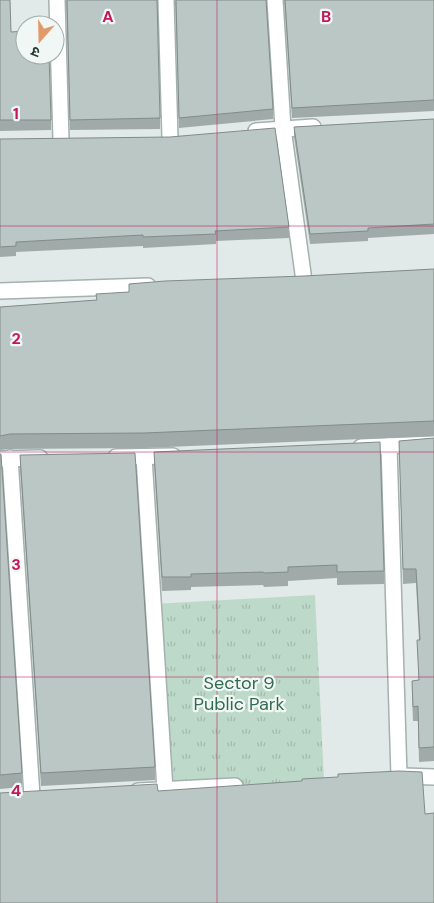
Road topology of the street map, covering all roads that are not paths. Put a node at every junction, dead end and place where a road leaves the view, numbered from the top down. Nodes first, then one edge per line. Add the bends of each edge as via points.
1 (57, 0) edge
2 (166, 0) edge
3 (275, 0) edge
4 (330, 126) edge
5 (283, 128) junction
6 (245, 132) edge
7 (188, 137) edge
8 (44, 140) edge
9 (322, 280) edge
10 (166, 286) edge
11 (0, 291) edge
12 (434, 444) edge
13 (389, 446) junction
14 (350, 448) edge
15 (183, 455) edge
16 (106, 457) edge
17 (144, 457) junction
18 (58, 458) edge
19 (5, 459) edge
20 (399, 776) junction
21 (380, 777) edge
22 (434, 777) edge
23 (254, 785) edge
24 (165, 790) junction
25 (127, 792) edge
26 (16, 797) edge

1 - 8 street via 66,140
2 - 7 street via 165,138
3 - 5 street
4 - 5 street
5 - 6 street
5 - 9 street via 299,281
10 - 11 street
12 - 13 street
13 - 14 street
13 - 20 street
15 - 17 street
16 - 17 street
17 - 24 street
18 - 19 street
19 - 26 street via 37,795
20 - 21 street
20 - 22 street
23 - 24 street
24 - 25 street

